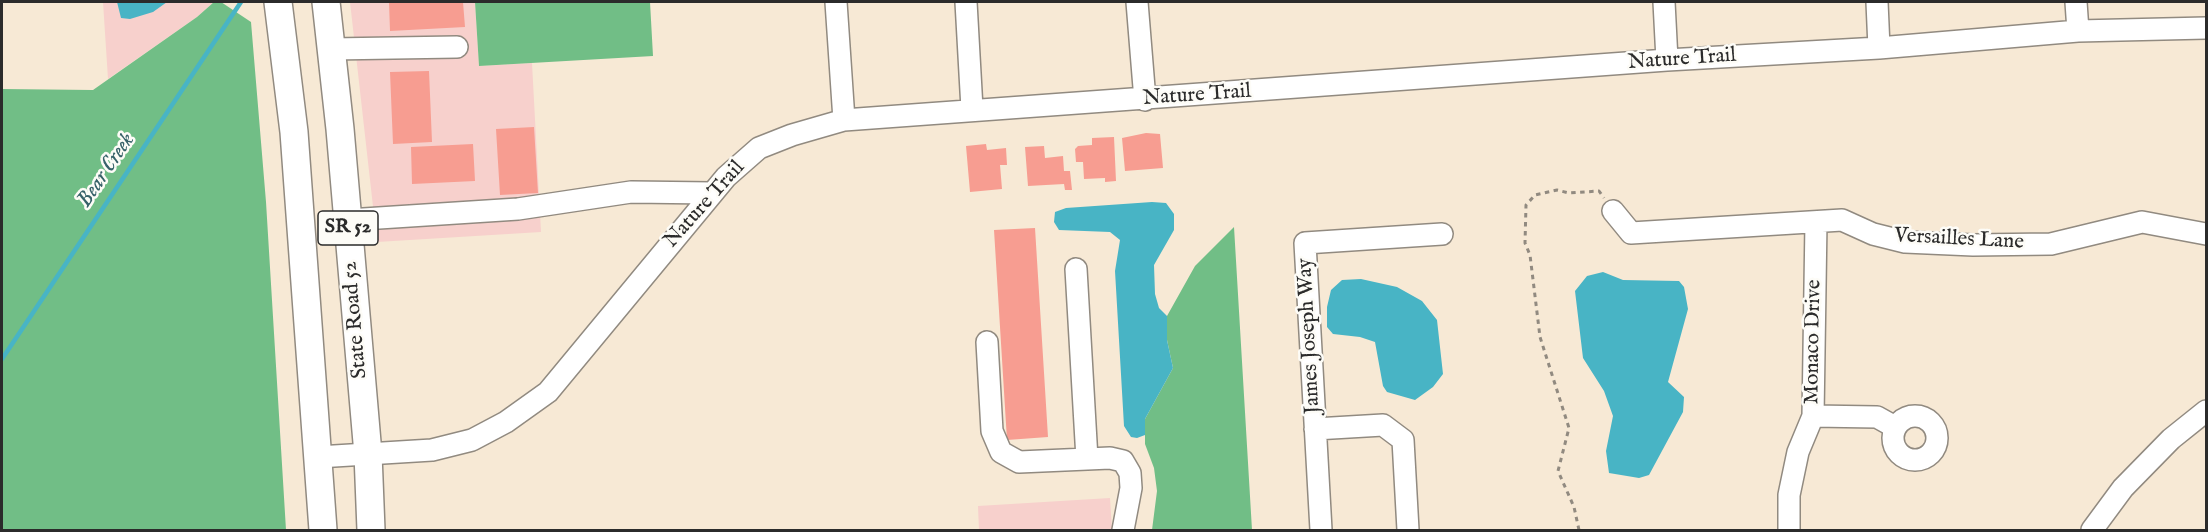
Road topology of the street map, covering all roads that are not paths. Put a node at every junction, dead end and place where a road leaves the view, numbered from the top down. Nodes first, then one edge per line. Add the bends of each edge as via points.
1 (278, 2) edge
2 (326, 2) edge
3 (836, 2) edge
4 (966, 2) edge
5 (1137, 2) edge
6 (1664, 2) edge
7 (1877, 2) edge
8 (2076, 2) edge
9 (2206, 28) edge
10 (2078, 31) junction
11 (457, 47) dead end
12 (1880, 48) junction
13 (331, 49) junction
14 (1667, 60) junction
15 (1145, 100) junction
16 (972, 109) junction
17 (844, 120) junction
18 (712, 193) junction
19 (1613, 211) road end
20 (348, 220) junction
21 (1816, 222) junction
22 (1442, 234) dead end
23 (2206, 234) edge
24 (1076, 269) dead end
25 (987, 342) dead end
26 (2206, 411) edge
27 (1813, 417) junction
28 (1895, 427) dead end
29 (1315, 429) junction
30 (368, 454) junction
31 (318, 457) junction
32 (1087, 459) junction
33 (322, 531) edge
34 (371, 531) edge
35 (1123, 531) edge
36 (1321, 531) edge
37 (1408, 531) edge
38 (1790, 531) edge
39 (2092, 531) edge

1 - 31 main road, SR 52 via 294,132
2 - 13 main road, State Road 52 / SR 52
3 - 17 street
4 - 16 street
5 - 15 street
6 - 14 street
7 - 12 street
8 - 10 street
9 - 10 street, Nature Trail
10 - 12 street, Nature Trail
11 - 13 street
12 - 14 street, Nature Trail
13 - 20 main road, State Road 52 / SR 52
14 - 15 street, Nature Trail
15 - 16 street, Nature Trail
16 - 17 street, Nature Trail
17 - 18 street, Nature Trail via 759,148
18 - 20 street via 632,192 518,209
18 - 30 street, Nature Trail via 548,392 472,440 432,450
19 - 21 street, Versailles Lane via 1631,232
20 - 30 main road, State Road 52 / SR 52
21 - 23 street, Versailles Lane via 1842,220 1905,242 1973,245 2051,244 2142,222
21 - 27 street, Monaco Drive
22 - 29 street, James Joseph Way via 1305,243
24 - 32 street
25 - 32 street via 993,431 1000,452 1019,462
26 - 39 street via 2171,439 2122,488
27 - 28 street via 1877,417
27 - 38 street, Monaco Drive via 1798,452 1789,495
29 - 36 street, James Joseph Way
29 - 37 street via 1383,425 1403,440
30 - 31 street, Nature Trail
30 - 34 main road, State Road 52 / SR 52
31 - 33 main road, SR 52
32 - 35 street via 1123,461 1130,473

